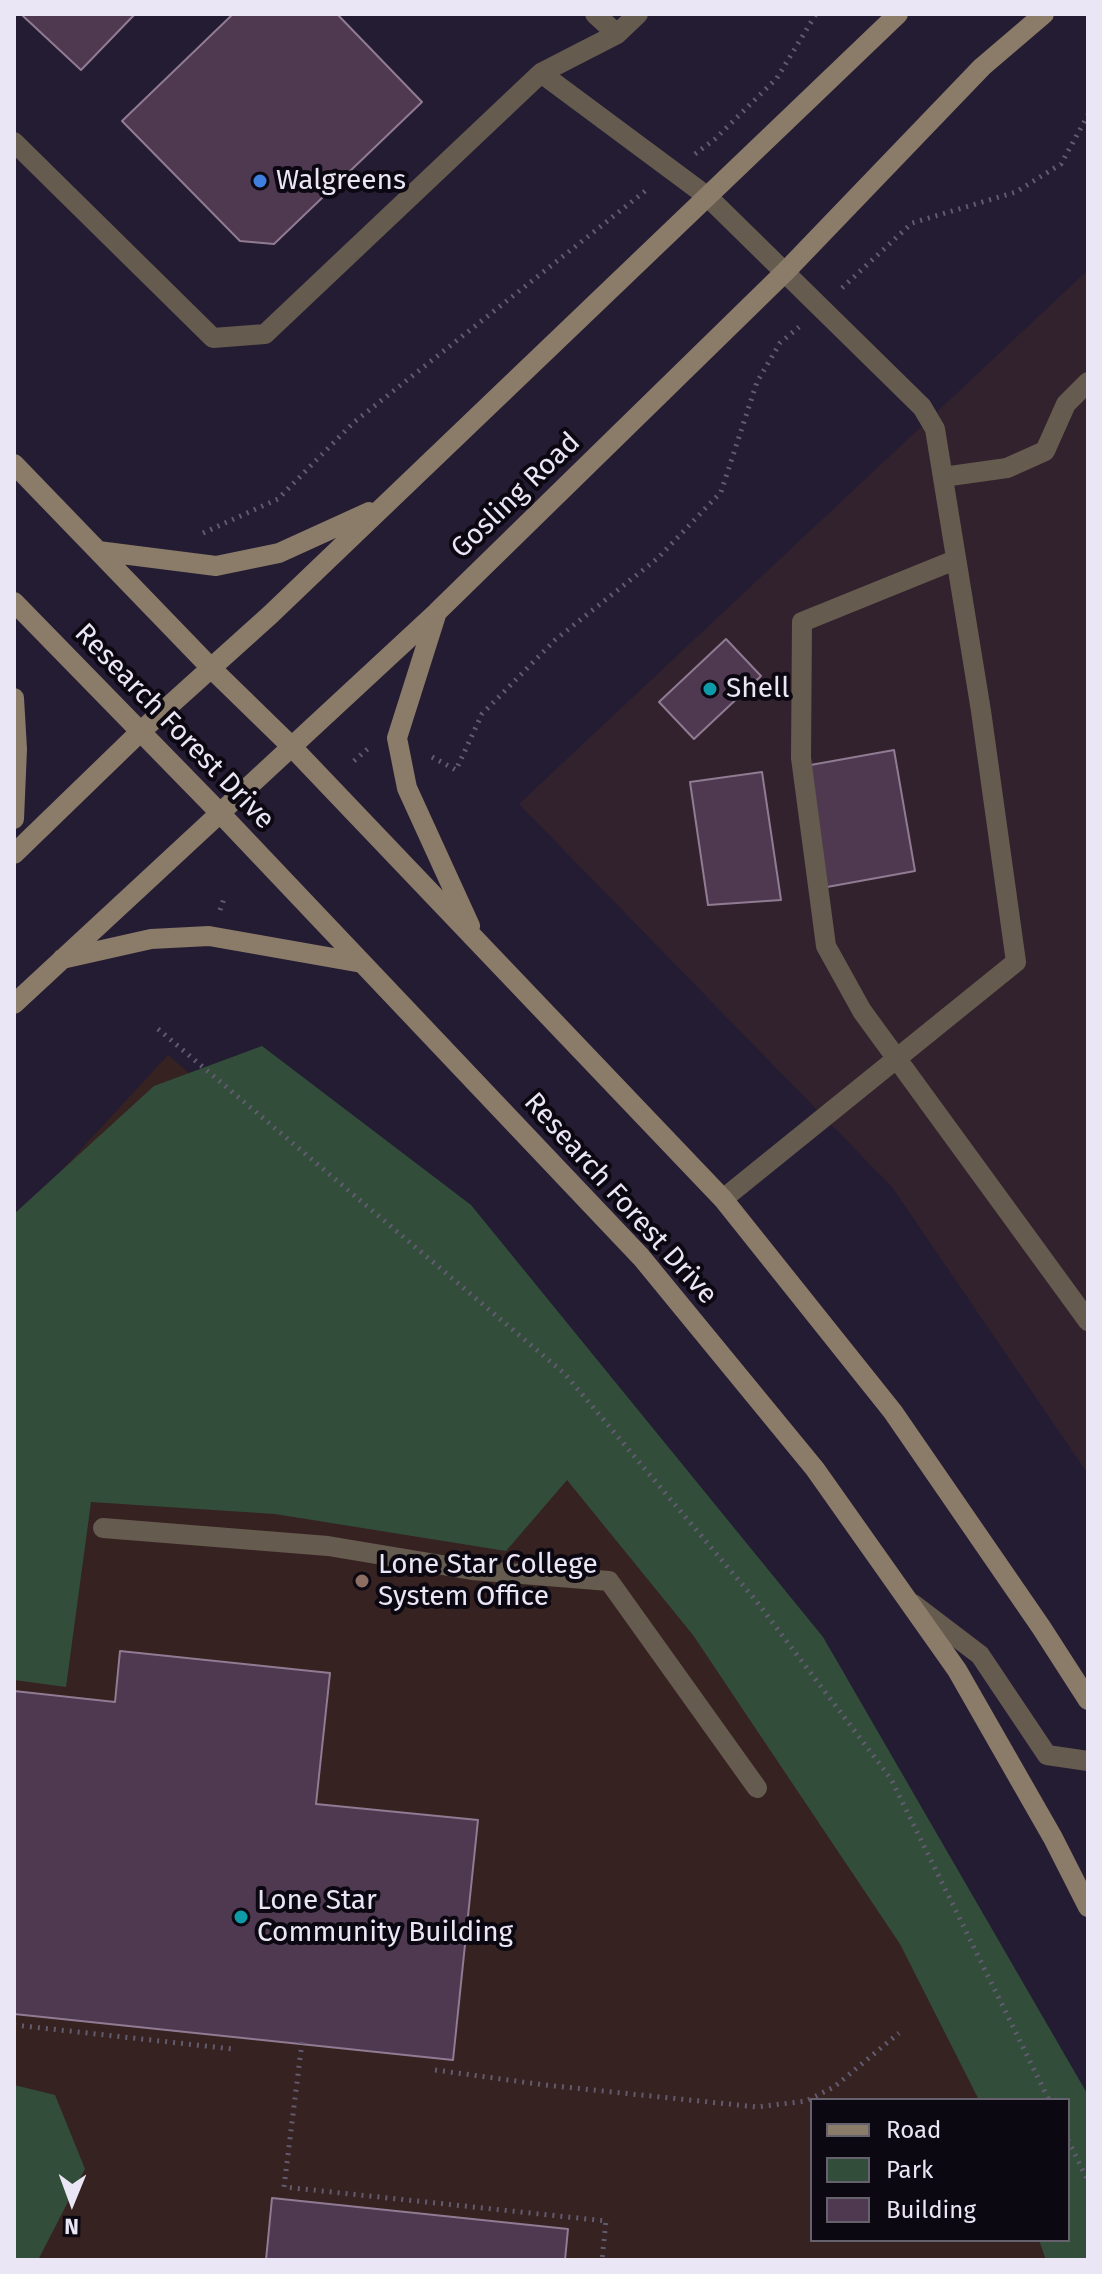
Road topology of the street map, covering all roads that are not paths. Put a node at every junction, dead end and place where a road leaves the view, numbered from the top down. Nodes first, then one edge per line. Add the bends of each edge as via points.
1 (595, 14) edge
2 (638, 14) edge
3 (898, 14) edge
4 (1044, 14) edge
5 (617, 34) junction
6 (541, 73) junction
7 (19, 156) edge
8 (708, 197) junction
9 (786, 271) junction
10 (1088, 382) edge
11 (14, 464) edge
12 (943, 477) junction
13 (384, 506) junction
14 (98, 551) junction
15 (955, 560) junction
16 (14, 602) edge
17 (437, 612) junction
18 (212, 669) junction
19 (14, 698) edge
20 (140, 732) junction
21 (291, 746) junction
22 (220, 813) junction
23 (14, 819) edge
24 (14, 854) edge
25 (477, 941) junction
26 (62, 959) junction
27 (362, 963) junction
28 (14, 1004) edge
29 (898, 1057) junction
30 (723, 1199) junction
31 (1088, 1321) edge
32 (103, 1528) dead end
33 (906, 1599) junction
34 (1088, 1700) edge
35 (1088, 1761) edge
36 (757, 1788) dead end
37 (1088, 1907) edge

1 - 5 lane
2 - 5 lane
3 - 8 main road
4 - 9 main road, Gosling Road via 982,67
5 - 6 lane
6 - 7 lane via 265,334 213,338
6 - 8 lane
8 - 9 lane
8 - 13 main road
9 - 12 lane via 922,407 935,429
9 - 17 main road, Gosling Road
10 - 12 lane via 1066,404 1045,451 1007,468
11 - 14 main road
12 - 15 lane
13 - 14 main road via 279,553 216,566
13 - 18 main road
14 - 18 main road
15 - 29 lane via 1016,962
15 - 29 lane via 802,622 801,758 826,946 862,1011
16 - 20 main road, Research Forest Drive
17 - 21 main road, Gosling Road
17 - 25 main road via 397,738 407,788
18 - 20 main road
18 - 21 main road
19 - 23 main road
20 - 22 main road, Research Forest Drive
20 - 24 main road
21 - 22 main road, Gosling Road
21 - 25 main road
22 - 26 main road, Gosling Road
22 - 27 main road, Research Forest Drive
25 - 30 main road
26 - 27 main road via 151,939 209,936
26 - 28 main road, Gosling Road
27 - 33 main road, Research Forest Drive via 641,1257 815,1469
29 - 30 lane
29 - 31 lane
30 - 34 main road via 893,1412
32 - 36 lane via 328,1546 472,1570 609,1581
33 - 35 lane via 980,1655 1047,1755
33 - 37 main road, Research Forest Drive via 957,1670

